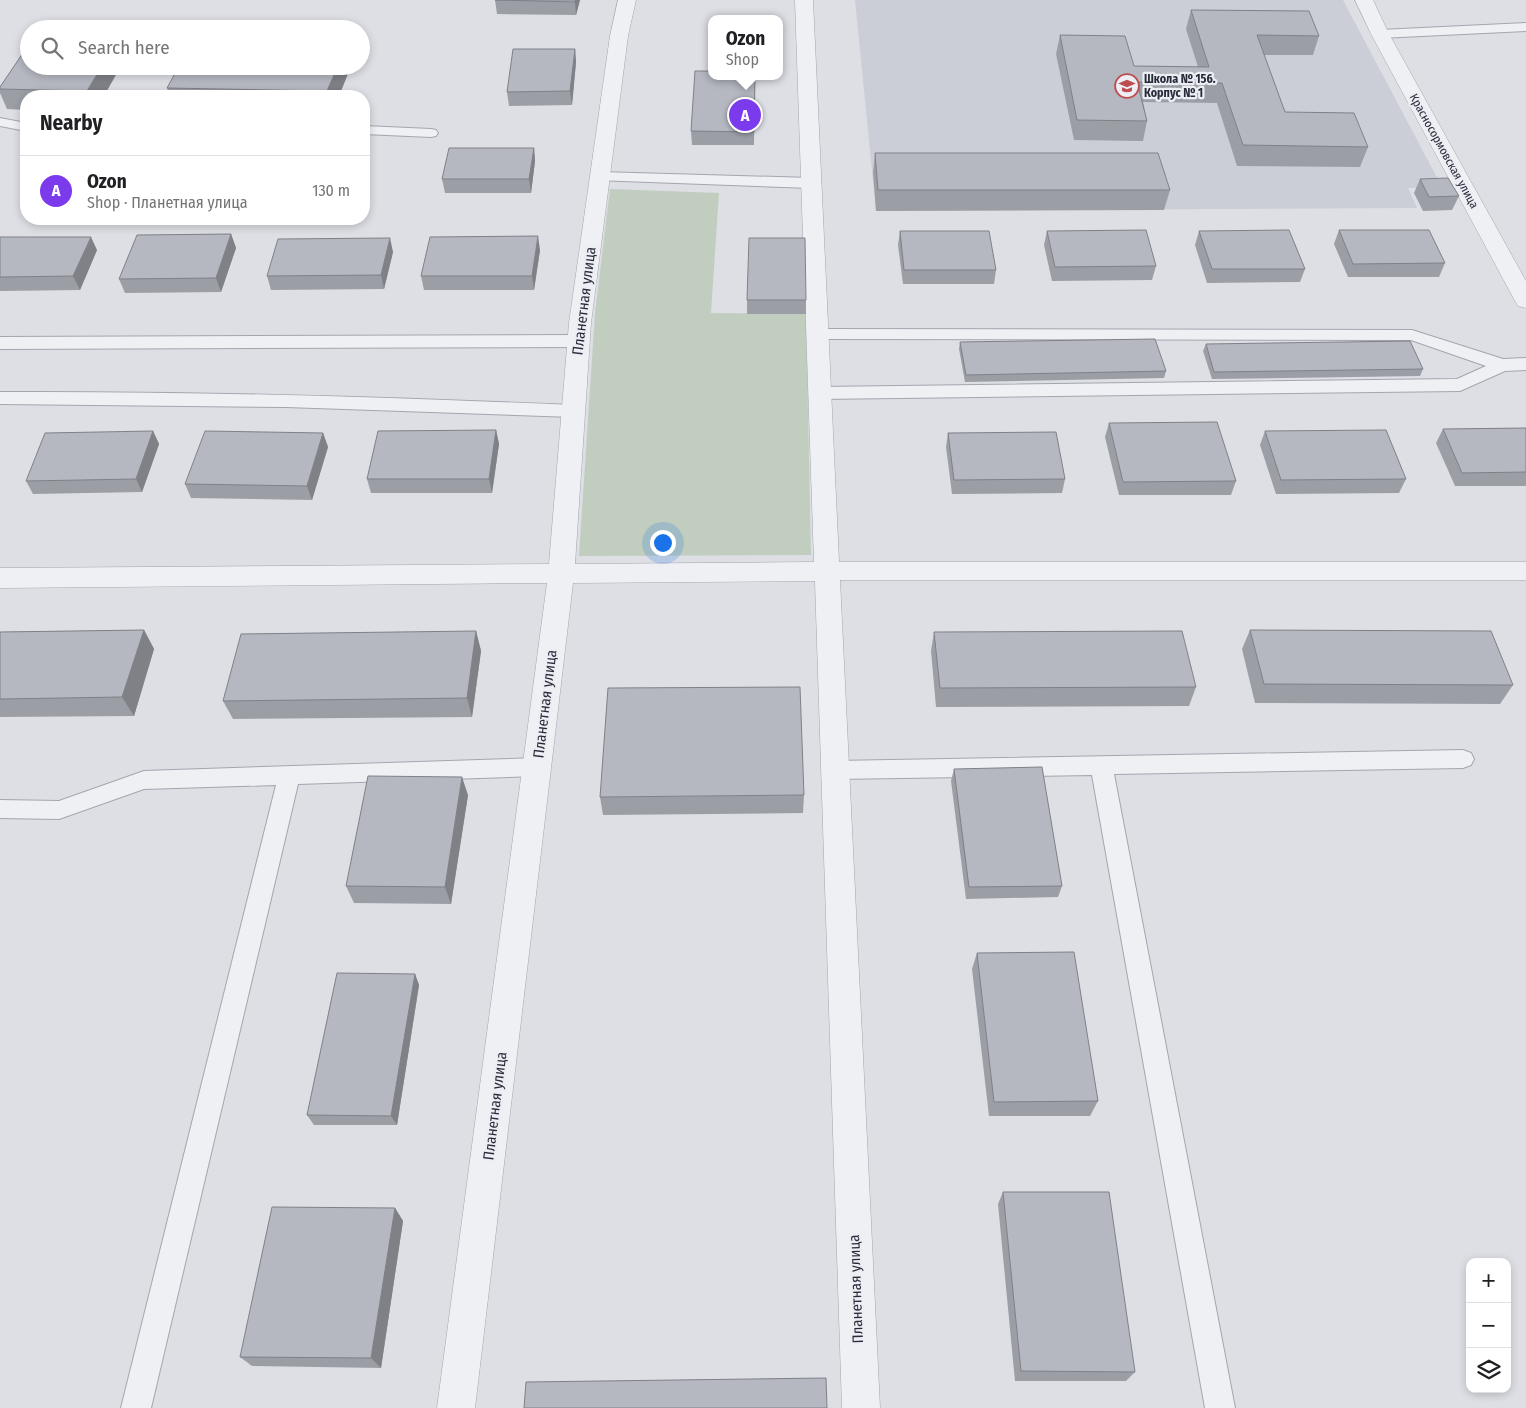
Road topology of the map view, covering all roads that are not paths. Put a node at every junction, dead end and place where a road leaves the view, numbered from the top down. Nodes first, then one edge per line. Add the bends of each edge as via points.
1 (628, 0) edge
2 (804, 0) edge
3 (1364, 0) edge
4 (1526, 27) edge
5 (1380, 34) junction
6 (0, 122) edge
7 (20, 126) edge
8 (370, 130) edge
9 (432, 133) dead end
10 (600, 177) junction
11 (811, 183) junction
12 (1526, 301) edge
13 (817, 334) junction
14 (578, 341) junction
15 (0, 343) edge
16 (1526, 364) edge
17 (1502, 365) junction
18 (819, 393) junction
19 (0, 398) edge
20 (573, 410) junction
21 (826, 571) junction
22 (1526, 571) edge
23 (561, 574) junction
24 (0, 578) edge
25 (1463, 759) dead end
26 (1101, 766) junction
27 (538, 767) junction
28 (834, 770) junction
29 (289, 776) junction
30 (0, 809) edge
31 (136, 1408) edge
32 (456, 1408) edge
33 (861, 1408) edge
34 (1220, 1408) edge

1 - 10 street, Планетная улица
2 - 11 street, Планетная улица
3 - 5 street, Красносормовская улица
4 - 5 lane
5 - 12 street, Красносормовская улица
6 - 7 lane
8 - 9 lane
10 - 11 lane
10 - 14 street, Планетная улица
11 - 13 street, Планетная улица
13 - 17 lane via 1412,335
13 - 18 street, Планетная улица
14 - 15 lane
14 - 20 street, Планетная улица
16 - 17 lane
17 - 18 lane via 1460,385
18 - 21 street, Планетная улица
19 - 20 lane via 111,396
20 - 23 street, Планетная улица
21 - 22 street
21 - 23 street
21 - 28 street, Планетная улица
23 - 24 street
23 - 27 street, Планетная улица
25 - 26 lane
26 - 28 lane
26 - 34 lane
27 - 29 lane
27 - 32 street, Планетная улица
28 - 33 street, Планетная улица
29 - 30 lane via 144,780 59,810
29 - 31 lane

